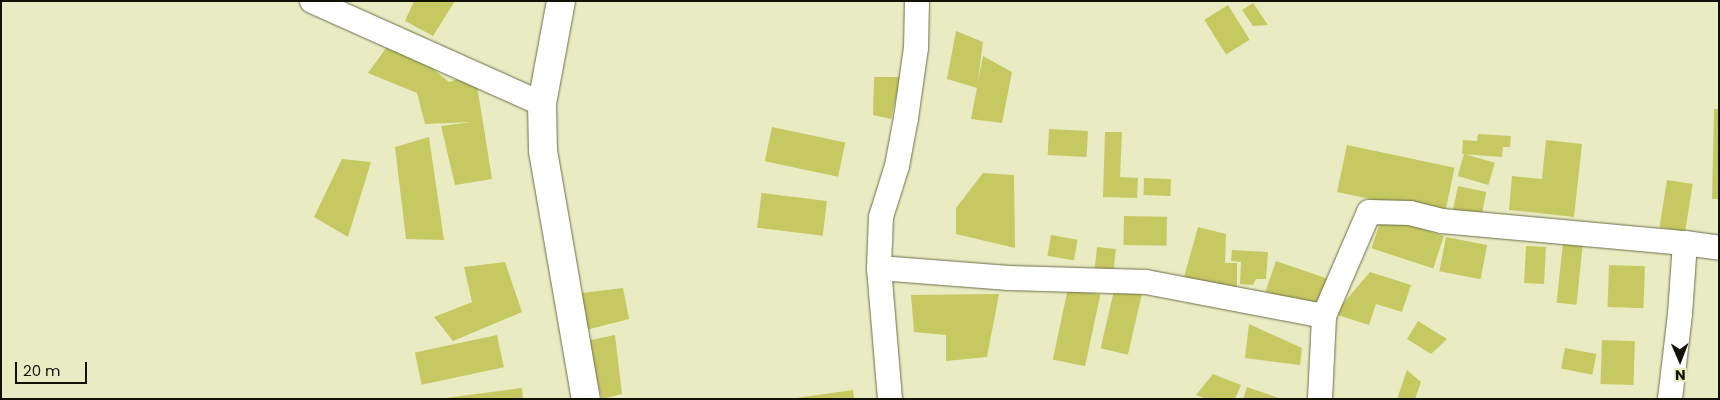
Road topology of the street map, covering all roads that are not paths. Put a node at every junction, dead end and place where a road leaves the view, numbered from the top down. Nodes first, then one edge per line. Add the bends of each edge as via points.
1 (312, 1) edge
2 (561, 1) edge
3 (917, 1) edge
4 (542, 104) junction
5 (1685, 243) junction
6 (1719, 248) edge
7 (879, 268) junction
8 (1324, 316) junction
9 (586, 399) edge
10 (890, 399) edge
11 (1320, 399) edge
12 (1670, 399) edge

1 - 4 street
2 - 4 main road
3 - 7 street via 916,48 897,166 881,217
4 - 9 main road via 543,151
5 - 6 street
5 - 8 street via 1442,221 1410,213 1369,212
5 - 12 street
7 - 8 street via 1009,278 1146,282
7 - 10 street
8 - 11 street

